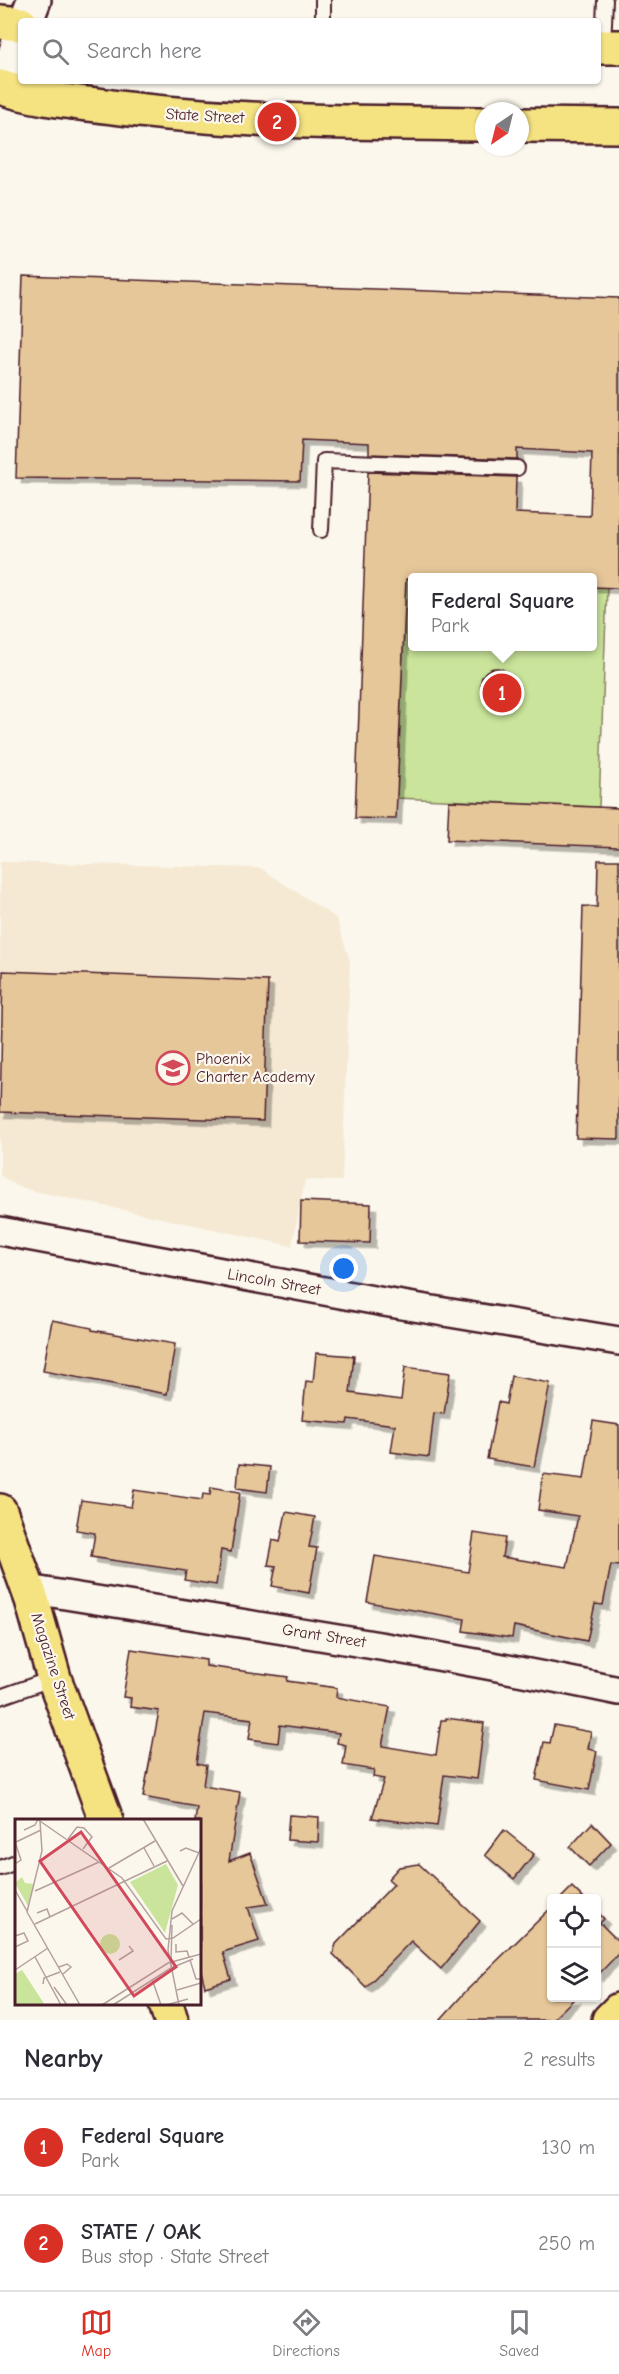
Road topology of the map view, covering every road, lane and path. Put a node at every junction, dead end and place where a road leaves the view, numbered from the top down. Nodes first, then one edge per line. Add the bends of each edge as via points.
1 (34, 0) edge
2 (323, 0) edge
3 (605, 0) edge
4 (27, 18) edge
5 (323, 18) edge
6 (0, 22) edge
7 (18, 24) edge
8 (18, 45) edge
9 (607, 47) edge
10 (1, 93) edge
11 (475, 124) edge
12 (529, 125) edge
13 (619, 126) edge
14 (517, 468) dead end
15 (321, 530) dead end
16 (0, 1231) edge
17 (619, 1341) edge
18 (0, 1511) edge
19 (28, 1589) junction
20 (54, 1678) junction
21 (619, 1691) edge
22 (0, 1697) edge
23 (105, 1819) edge
24 (15, 1862) edge
25 (0, 1868) edge
26 (166, 2005) edge
27 (619, 2010) edge
28 (171, 2020) edge
29 (609, 2020) edge

1 - 4 main road
2 - 5 lane
3 - 9 lane
6 - 7 main road
8 - 10 main road
10 - 11 main road, State Street via 156,113
12 - 13 main road
14 - 15 lane via 324,460
16 - 17 street, Lincoln Street
18 - 19 main road, Magazine Street
19 - 20 main road, Magazine Street
19 - 21 street, Grant Street via 345,1639
20 - 22 lane
20 - 23 main road, Magazine Street
24 - 25 lane
26 - 28 main road
27 - 29 main road

